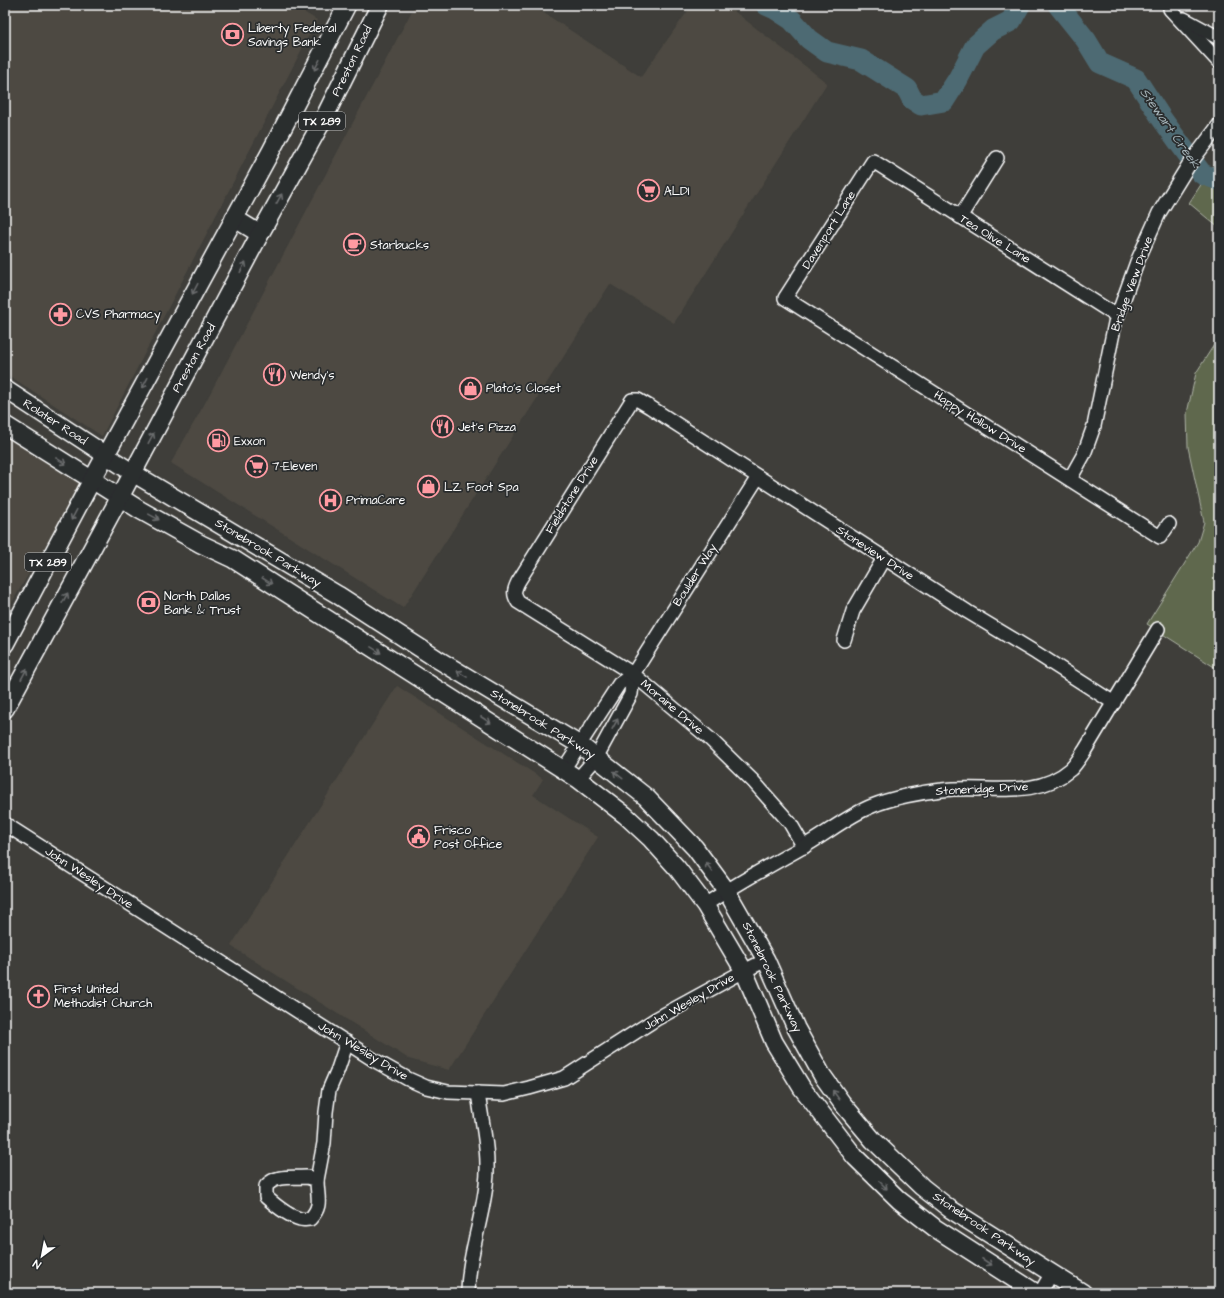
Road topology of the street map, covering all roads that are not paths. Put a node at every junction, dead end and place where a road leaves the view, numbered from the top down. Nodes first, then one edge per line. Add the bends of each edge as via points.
1 (347, 5) edge
2 (380, 5) edge
3 (1167, 7) edge
4 (1219, 38) edge
5 (1219, 62) edge
6 (1219, 125) edge
7 (997, 158) dead end
8 (873, 161) joint
9 (960, 217) junction
10 (234, 218) junction
11 (260, 234) junction
12 (785, 298) joint
13 (1117, 316) junction
14 (5, 389) edge
15 (638, 400) joint
16 (5, 426) edge
17 (106, 455) junction
18 (133, 472) junction
19 (758, 477) junction
20 (92, 480) junction
21 (1070, 480) junction
22 (120, 497) junction
23 (1169, 524) dead end
24 (884, 558) junction
25 (338, 595) junction
26 (514, 597) joint
27 (323, 616) junction
28 (1158, 629) dead end
29 (844, 640) dead end
30 (5, 644) edge
31 (437, 659) junction
32 (633, 674) junction
33 (423, 680) junction
34 (1114, 703) junction
35 (5, 709) edge
36 (580, 745) junction
37 (596, 758) junction
38 (563, 770) junction
39 (578, 779) junction
40 (5, 824) edge
41 (804, 846) junction
42 (726, 890) junction
43 (705, 904) junction
44 (766, 960) junction
45 (744, 970) junction
46 (347, 1042) junction
47 (478, 1093) junction
48 (861, 1126) junction
49 (872, 1140) junction
50 (843, 1142) junction
51 (855, 1157) junction
52 (317, 1180) dead end
53 (1052, 1273) junction
54 (468, 1293) edge
55 (1036, 1293) edge
56 (1040, 1293) edge
57 (1083, 1293) edge

1 -> 10 main road, TX 289
11 -> 2 main road, Preston Road / TX 289 via 323,120
3 - 4 street via 1191,24
3 - 5 street
6 - 13 street, Bridge View Drive via 1188,166 1159,213
7 - 9 street
8 - 9 street, Tea Olive Lane
8 - 12 street, Davenport Lane
9 - 13 street, Tea Olive Lane
10 - 11 main road
10 -> 17 main road, TX 289
18 -> 11 main road, Preston Road / TX 289
12 - 21 street, Happy Hollow Drive
13 - 21 street, Bridge View Drive via 1094,426 1084,454
14 - 17 main road, Rolater Road
15 - 19 street, Stoneview Drive
15 - 26 street, Fieldstone Drive via 632,400 628,406 518,582
16 -> 20 main road
17 - 18 main road, Stonebrook Parkway
17 - 20 main road, TX 289
18 - 22 main road, Preston Road / TX 289
18 - 25 main road, Stonebrook Parkway
19 - 24 street, Stoneview Drive
19 - 32 street, Boulder Way
20 - 22 main road, Stonebrook Parkway
20 -> 30 main road, TX 289
21 - 23 street, Happy Hollow Drive via 1160,537
22 -> 27 main road, Stonebrook Parkway via 201,544 233,559
35 -> 22 main road, Preston Road / TX 289
24 - 29 street via 853,611
24 - 34 street, Stoneview Drive
25 - 27 main road
25 - 31 main road, Stonebrook Parkway
26 - 32 street, Moraine Drive via 518,602
27 -> 33 main road, Stonebrook Parkway
28 - 34 street, Stoneridge Drive
31 - 33 main road
36 -> 31 main road, Stonebrook Parkway
32 - 36 street, Boulder Way via 619,684
37 -> 32 street, Boulder Way via 631,694
32 - 41 street, Moraine Drive via 709,738 753,781 790,823
33 -> 38 main road, Stonebrook Parkway
34 - 41 street, Stoneridge Drive via 1072,768 1054,781 1025,789 943,790 901,798 872,806
36 - 37 main road, Stonebrook Parkway
36 - 38 street, Boulder Way
37 - 39 street, Boulder Way
42 -> 37 main road, Stonebrook Parkway via 695,848 646,797
38 - 39 main road, Stonebrook Parkway
39 - 43 main road, Stonebrook Parkway via 625,815 651,839
40 - 46 street, John Wesley Drive
41 - 42 street, Stoneridge Drive
42 - 43 street, Stoneridge Drive
42 - 44 main road, Stonebrook Parkway
43 - 45 main road, Stonebrook Parkway
44 - 45 street, John Wesley Drive
48 -> 44 main road, Stonebrook Parkway via 822,1075 796,1028
45 - 47 street, John Wesley Drive via 656,1019 564,1078 504,1094
45 - 50 main road, Stonebrook Parkway via 774,1042 802,1088
46 - 47 street, John Wesley Drive via 374,1060 426,1087 448,1092
46 - 52 street via 329,1090 324,1143
47 - 54 street via 487,1155 487,1184 475,1239
48 - 49 main road, Stonebrook Parkway
48 - 50 main road
49 - 51 main road
49 - 53 main road, Stonebrook Parkway via 922,1187 950,1208
50 - 51 main road, Stonebrook Parkway
51 -> 55 main road, Stonebrook Parkway via 898,1200 935,1228
53 - 56 street
53 - 57 main road, Stonebrook Parkway

